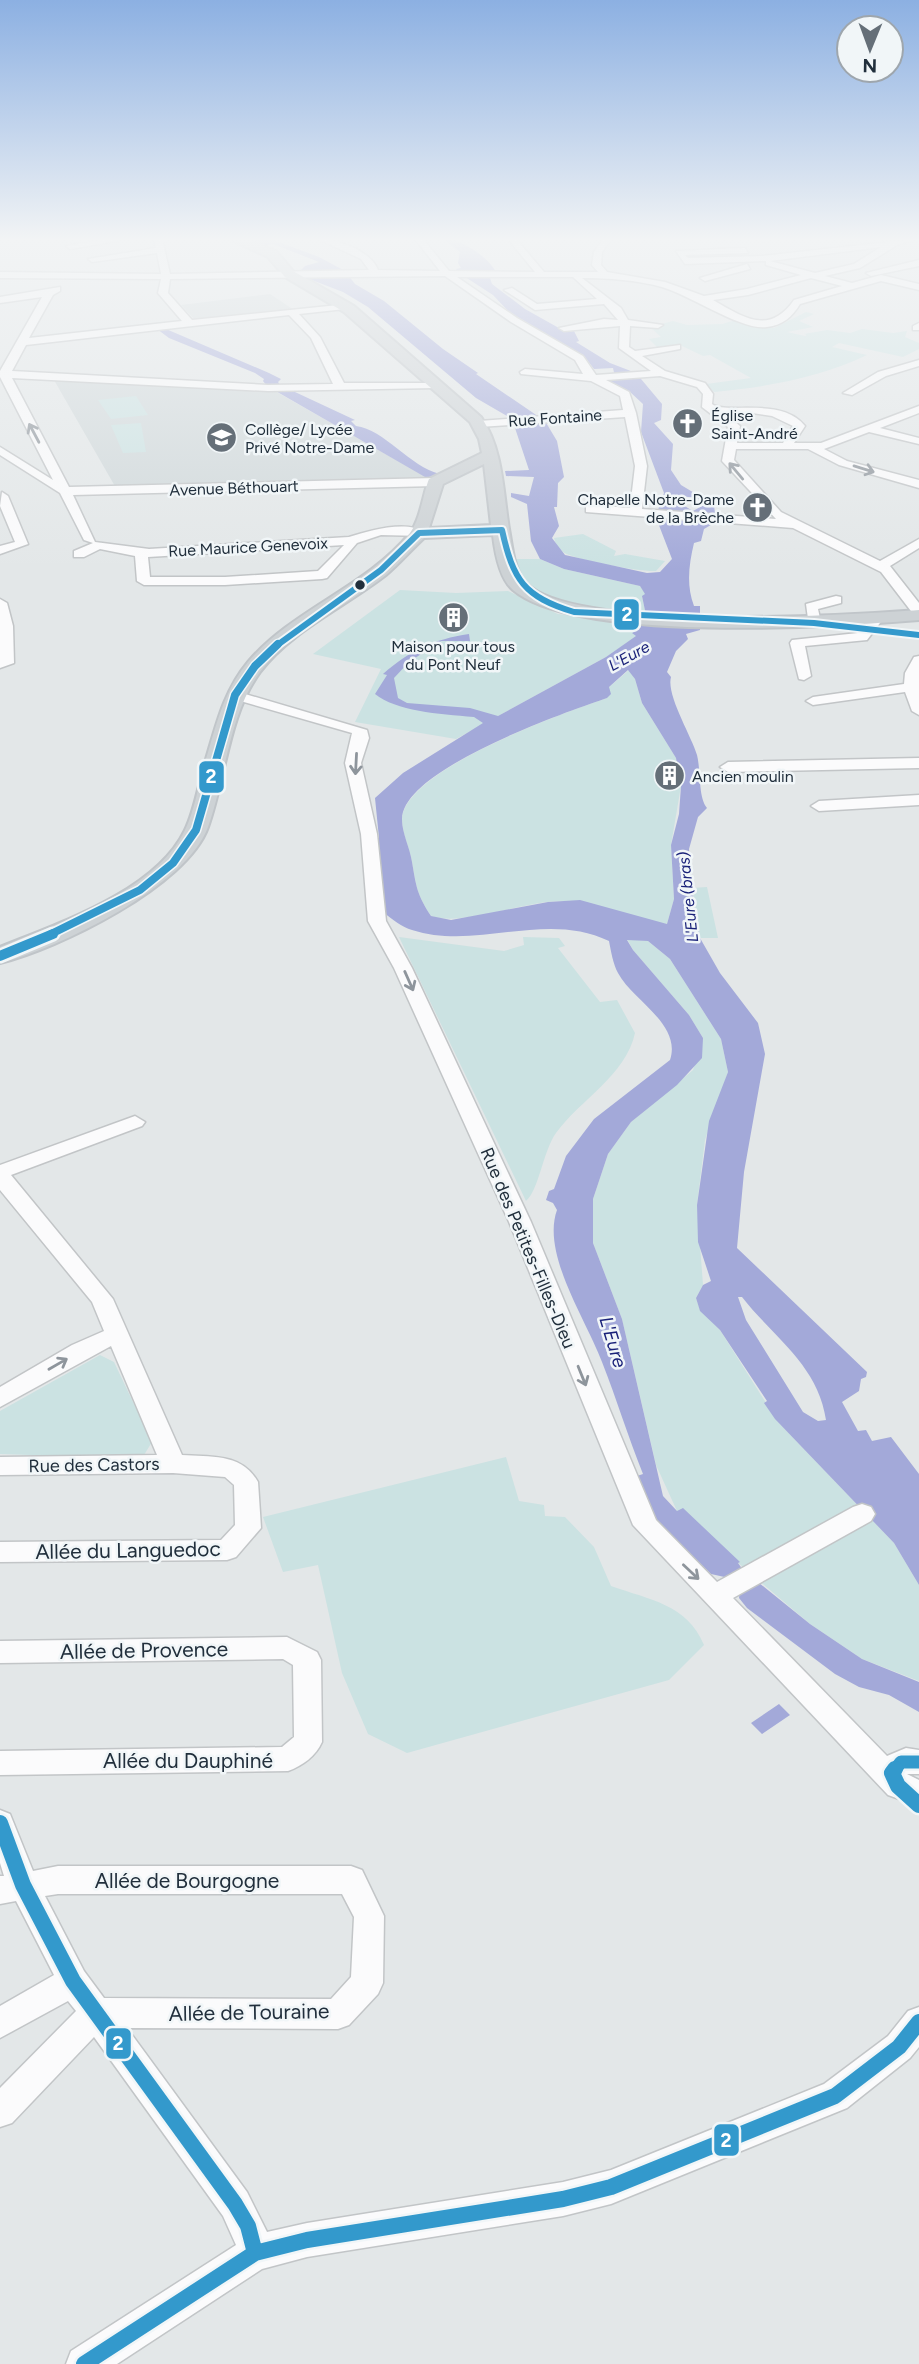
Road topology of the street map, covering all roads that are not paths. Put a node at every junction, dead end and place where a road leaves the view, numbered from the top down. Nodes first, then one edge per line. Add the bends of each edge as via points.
1 (18, 349) edge
2 (322, 349) edge
3 (395, 349) edge
4 (564, 349) edge
5 (626, 349) edge
6 (662, 349) edge
7 (633, 354) junction
8 (919, 363) edge
9 (906, 369) junction
10 (525, 372) dead end
11 (661, 373) junction
12 (2, 374) edge
13 (919, 376) edge
14 (598, 378) junction
15 (436, 385) junction
16 (340, 387) junction
17 (848, 393) dead end
18 (919, 409) edge
19 (715, 411) junction
20 (631, 413) junction
21 (894, 419) junction
22 (479, 424) junction
23 (919, 425) edge
24 (868, 428) junction
25 (919, 441) edge
26 (730, 446) junction
27 (786, 446) junction
28 (812, 447) junction
29 (0, 450) edge
30 (492, 467) junction
31 (440, 479) junction
32 (919, 484) edge
33 (65, 491) junction
34 (2, 495) edge
35 (590, 509) dead end
36 (640, 511) junction
37 (792, 524) junction
38 (502, 530) junction
39 (419, 533) junction
40 (90, 540) dead end
41 (350, 541) junction
42 (919, 543) edge
43 (0, 550) edge
44 (141, 553) junction
45 (79, 554) dead end
46 (881, 566) junction
47 (919, 592) edge
48 (904, 593) junction
49 (836, 600) dead end
50 (0, 603) edge
51 (918, 616) edge
52 (814, 623) junction
53 (872, 625) junction
54 (919, 635) edge
55 (919, 660) edge
56 (3, 664) edge
57 (804, 676) dead end
58 (910, 687) junction
59 (235, 695) junction
60 (813, 701) dead end
61 (919, 711) edge
62 (919, 763) edge
63 (728, 768) dead end
64 (919, 800) edge
65 (819, 806) dead end
66 (0, 956) edge
67 (135, 1122) dead end
68 (0, 1174) edge
69 (118, 1334) junction
70 (0, 1398) edge
71 (173, 1464) junction
72 (0, 1466) edge
73 (862, 1514) dead end
74 (0, 1552) edge
75 (716, 1595) junction
76 (287, 1648) joint
77 (0, 1652) edge
78 (919, 1762) edge
79 (0, 1763) edge
80 (909, 1792) edge
81 (0, 1823) edge
82 (351, 1880) joint
83 (11, 1888) edge
84 (73, 1981) junction
85 (96, 2013) junction
86 (919, 2022) edge
87 (0, 2023) edge
88 (0, 2111) edge
89 (254, 2253) junction
90 (84, 2364) edge

1 - 12 street
2 - 16 street
3 - 15 main road
4 - 14 street via 579,358 588,375
5 - 7 street
6 - 7 street
7 - 11 street
8 - 9 street
9 - 13 street
9 - 17 street via 882,374
10 - 14 street
11 - 14 street
11 - 19 street via 701,385 708,394 706,405
12 - 16 street via 268,388
33 -> 12 street
14 - 20 street via 625,394
15 - 16 street
15 - 22 main road
18 - 21 street
19 - 26 street via 734,426
19 - 27 street via 757,410 795,421 799,426
20 - 22 street, Rue Fontaine
20 - 36 street via 642,477
21 - 23 street
21 - 24 street
22 - 30 main road
24 - 25 street
24 - 28 street
26 - 27 street
37 -> 26 street via 777,515 730,465
27 - 28 street
28 -> 32 street via 843,463
29 - 33 street
30 - 31 main road
30 - 38 main road
31 - 33 street, Avenue Béthouart
31 - 39 main road
33 - 40 street
34 - 43 street via 22,544
35 - 36 street
36 - 37 street
37 - 46 street
38 - 39 main road
38 - 52 main road via 516,584 542,603 574,612
39 - 41 street, Rue Maurice Genevoix via 380,531
39 - 59 main road via 381,570 272,648
41 - 44 street, Rue Maurice Genevoix
41 - 44 street via 322,575 260,580 144,580
42 - 46 street
44 - 45 street, Rue Maurice Genevoix via 100,545
46 - 48 street
47 - 48 street
48 - 51 street
49 - 52 street via 811,607
50 - 56 street via 6,626
51 - 53 main road
52 - 53 main road
53 - 54 main road
53 - 57 street via 862,637 797,643
55 - 58 street
58 - 60 street
58 - 61 street
59 - 66 main road via 196,830 173,863 140,890
59 -> 75 street, Rue des Petites-Filles-Dieu via 359,730 353,763 369,834 377,922 403,968 520,1222 646,1525
62 - 63 street
64 - 65 street
67 - 68 street
68 - 69 street, Rue des Castors via 102,1298
70 -> 69 street
69 - 71 street, Rue des Castors
71 - 72 street, Rue des Castors
71 - 74 street, Allée du Languedoc via 231,1468 246,1482 248,1528 228,1550
73 - 75 street
75 - 80 street, Rue des Petites-Filles-Dieu
76 - 77 street, Allée de Provence
76 - 79 street, Allée du Dauphiné via 307,1660 308,1742 288,1759
78 - 80 street via 907,1760 892,1773
81 - 83 street
82 - 83 street, Allée de Bourgogne via 58,1880
82 - 85 street, Allée de Touraine via 369,1916 367,1983 338,2014
83 - 84 street
84 - 85 street
84 - 87 street
85 - 88 street
85 - 89 street via 235,2204 248,2226
86 - 89 street via 899,2047 835,2096 611,2187
89 - 90 street

